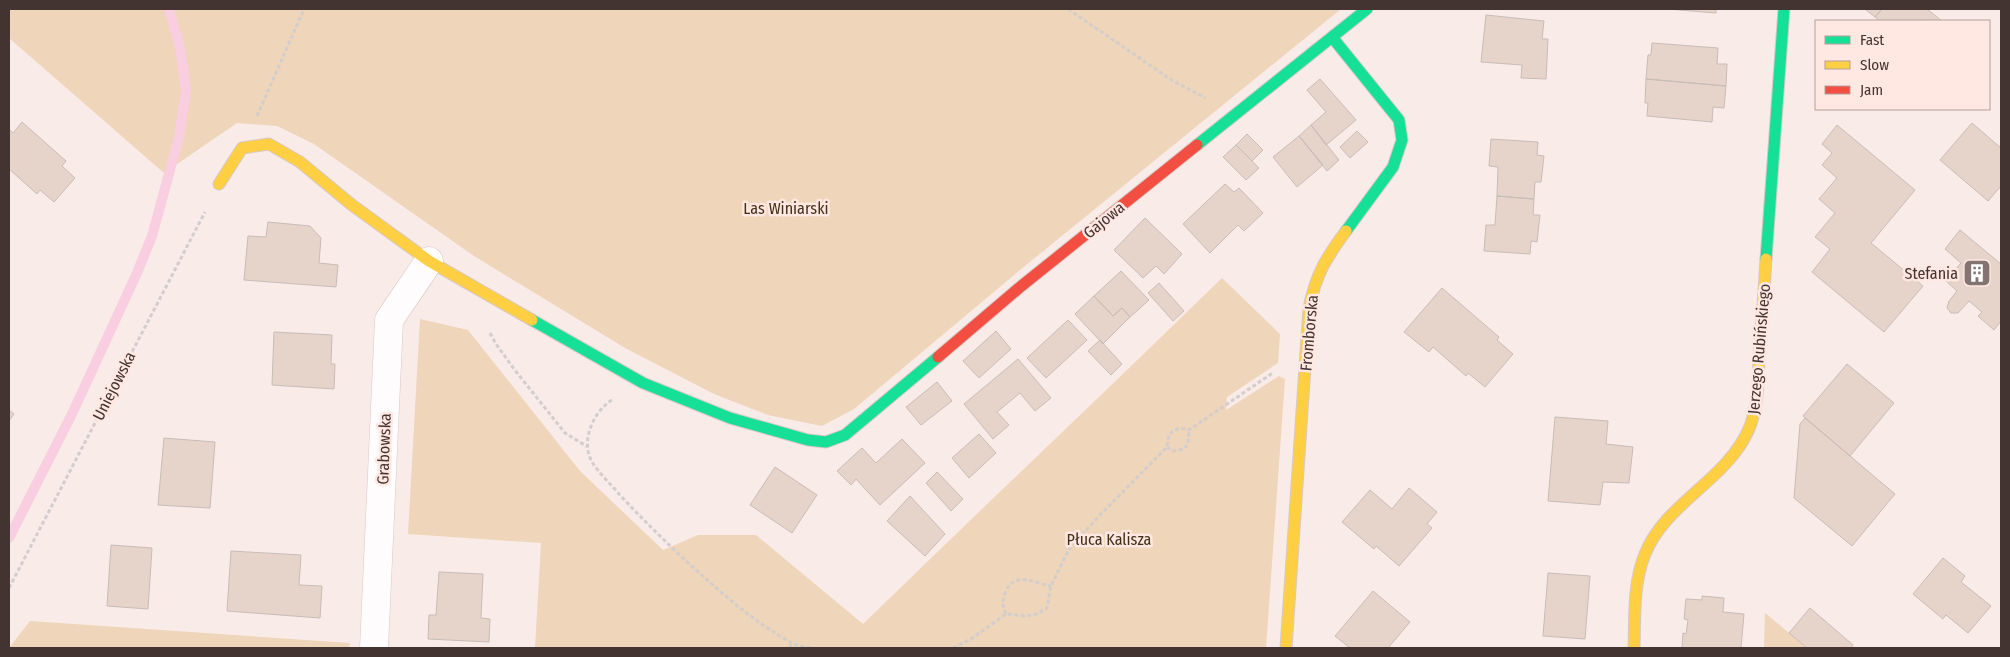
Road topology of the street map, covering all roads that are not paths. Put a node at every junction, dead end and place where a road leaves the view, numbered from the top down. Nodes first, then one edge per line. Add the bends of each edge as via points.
1 (1367, 9) edge
2 (1784, 9) edge
3 (1332, 37) junction
4 (220, 184) road end
5 (429, 261) junction
6 (374, 648) edge
7 (1286, 648) edge
8 (1634, 648) edge

1 - 3 street, Gajowa
2 - 8 street, Jerzego Rubińskiego via 1753,422 1736,455 1671,516 1649,545 1639,579
3 - 5 street, Gajowa via 1019,288 845,436 826,442 730,418 644,383
3 - 7 street, Fromborska via 1399,120 1402,140 1393,167 1330,252 1314,283 1309,308
4 - 5 street via 242,148 269,144 300,162
5 - 6 street, Grabowska via 389,320

